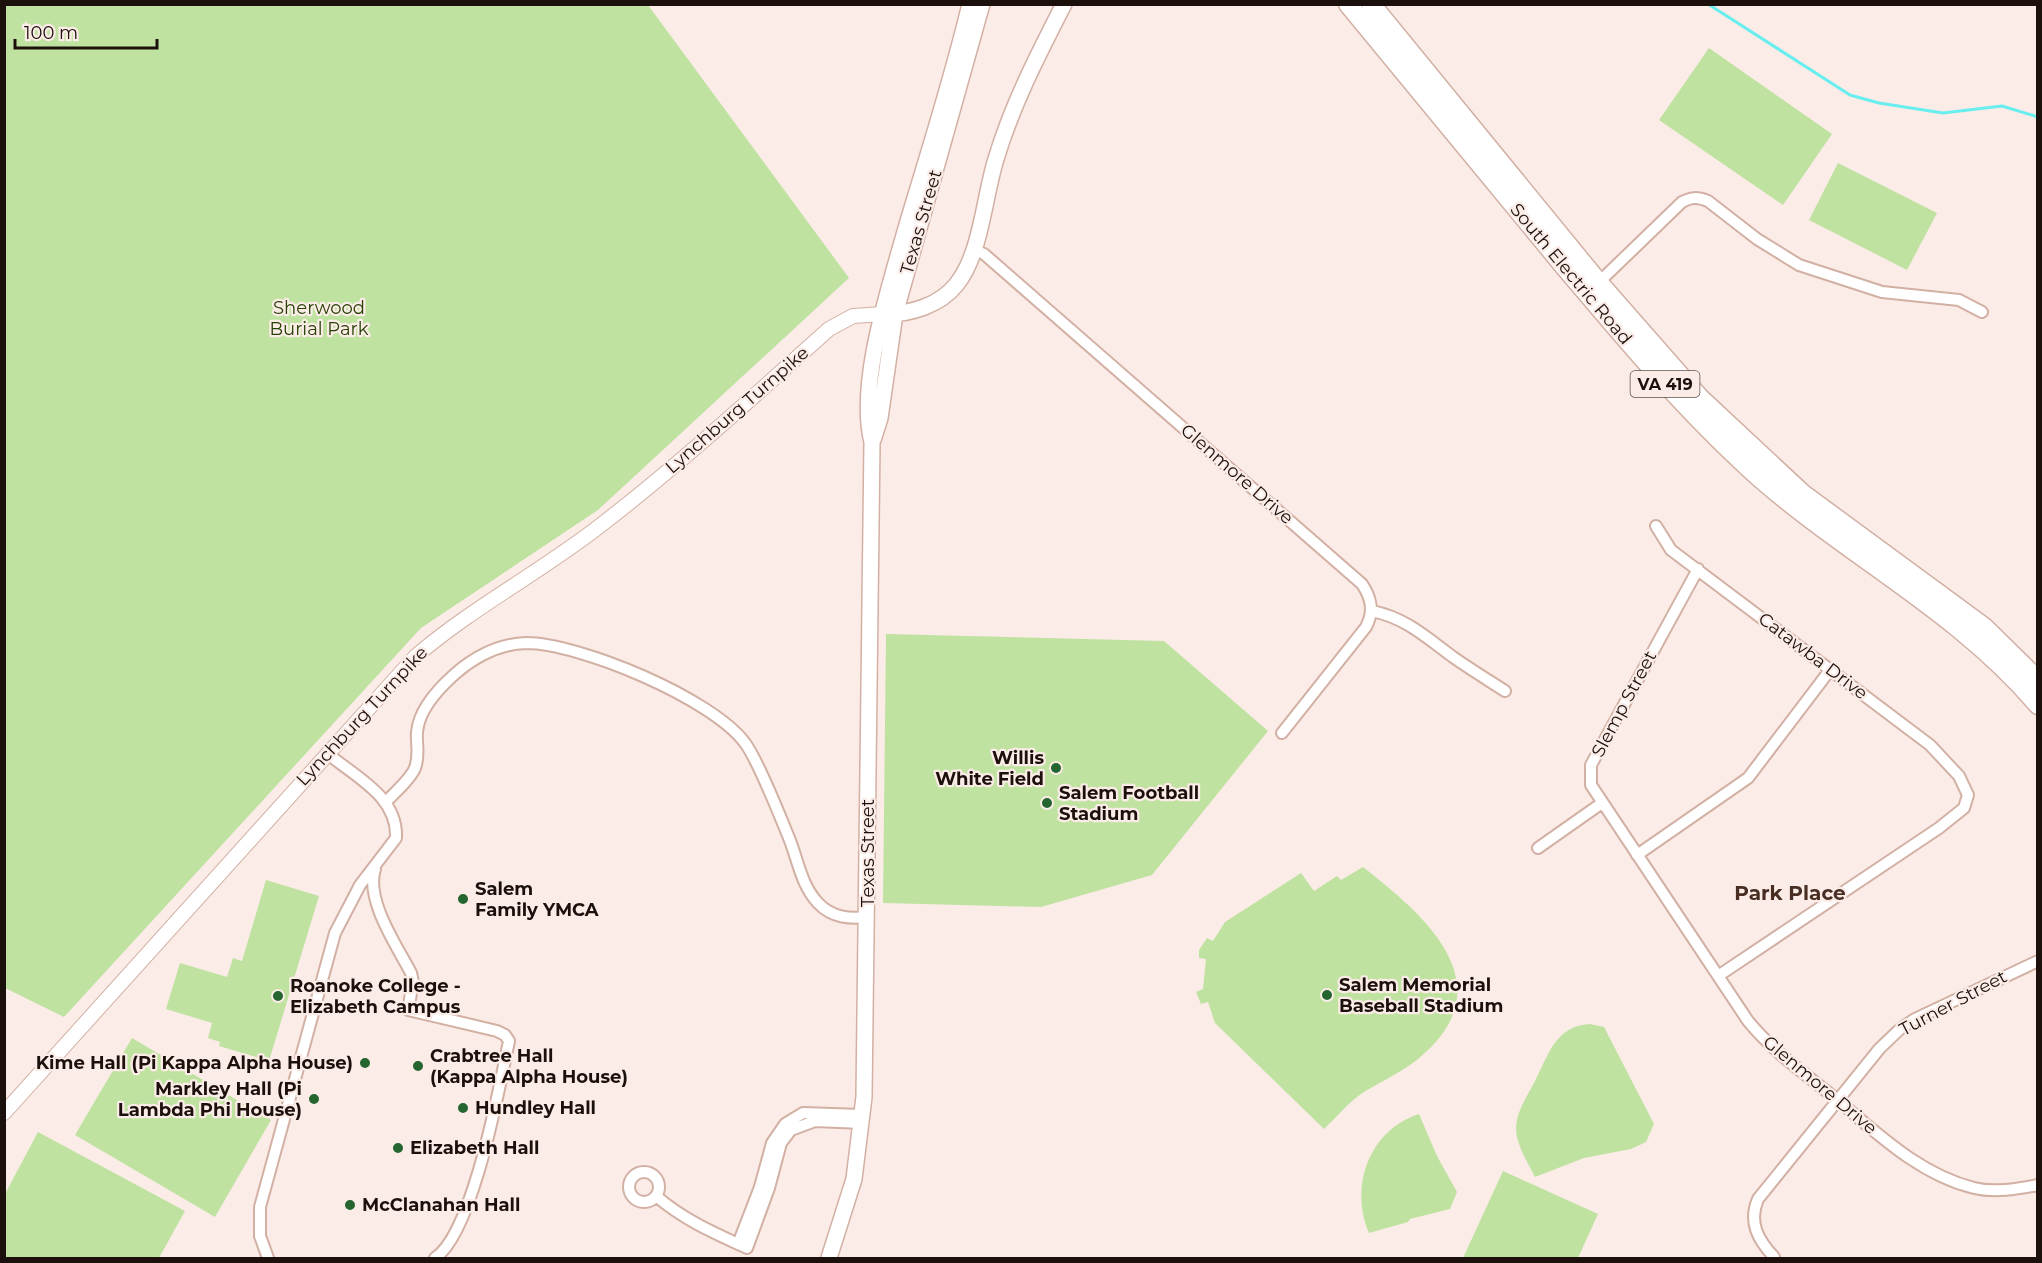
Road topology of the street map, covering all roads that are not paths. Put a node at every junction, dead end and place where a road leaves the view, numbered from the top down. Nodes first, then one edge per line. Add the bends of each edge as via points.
1 (970, 4) edge
2 (982, 4) edge
3 (1064, 4) edge
4 (1348, 4) edge
5 (1371, 4) edge
6 (973, 249) junction
7 (1593, 288) junction
8 (1982, 312) dead end
9 (889, 314) junction
10 (1656, 526) dead end
11 (1698, 569) junction
12 (1372, 611) junction
13 (1830, 670) junction
14 (2037, 680) edge
15 (1505, 691) dead end
16 (2037, 705) edge
17 (1282, 733) dead end
18 (327, 753) junction
19 (386, 802) junction
20 (1602, 803) junction
21 (1538, 848) dead end
22 (1637, 855) junction
23 (378, 860) junction
24 (868, 917) junction
25 (2037, 961) edge
26 (1718, 976) junction
27 (1837, 1100) junction
28 (4, 1113) edge
29 (862, 1119) junction
30 (2037, 1185) edge
31 (656, 1196) dead end
32 (1774, 1257) dead end
33 (268, 1258) edge
34 (435, 1258) edge
35 (829, 1258) edge

1 - 9 main road, Texas Street
2 - 9 main road, Texas Street
3 - 6 main road, Lynchburg Turnpike via 1008,123
4 - 7 main road, South Electric Road / VA 419
5 - 7 main road, South Electric Road / VA 419
6 - 9 main road, Lynchburg Turnpike via 949,293 928,304 906,306
6 - 12 street, Glenmore Drive via 984,254 1362,584
7 - 8 street via 1682,202 1699,198 1799,265 1882,292 1959,300
7 - 14 main road, South Electric Road / VA 419 via 1748,446 1855,534 1984,627
7 - 16 main road, South Electric Road / VA 419 via 1676,397 1751,470 1814,523 1972,638
9 - 18 street, Lynchburg Turnpike via 853,316 829,329 602,525 435,640
9 - 24 main road, Texas Street via 868,415 872,442
10 - 11 street, Catawba Drive via 1671,550
11 - 13 street, Catawba Drive
11 - 20 street, Slemp Street via 1591,765 1591,785
12 - 15 street via 1414,626
12 - 17 street via 1366,627
13 - 22 street via 1748,778
13 - 26 street, Catawba Drive via 1946,760 1967,789 1968,800 1939,828
18 - 19 street
18 - 28 street, Lynchburg Turnpike
19 - 23 street via 395,820 396,838
19 - 24 street via 414,771 419,751 418,726 426,706 456,673 494,649 526,643 558,646 622,668 714,713 734,730 751,755 809,893 833,914 849,919
20 - 21 street
20 - 22 street, Glenmore Drive
22 - 26 street, Glenmore Drive
23 - 33 street via 343,914 326,960 260,1207 260,1236
23 - 34 street via 372,879 375,896 413,982 408,1010 497,1031 509,1041 494,1112 468,1199 449,1245
24 - 29 main road, Texas Street
25 - 27 street, Turner Street via 1900,1029
26 - 27 street, Glenmore Drive via 1761,1037
27 - 30 street, Glenmore Drive via 1912,1160 1953,1181 1993,1190
27 - 32 street, Turner Street via 1754,1207 1755,1230
29 - 31 street via 803,1113 785,1124 772,1143 743,1246 700,1227
29 - 35 main road, Texas Street via 854,1179

